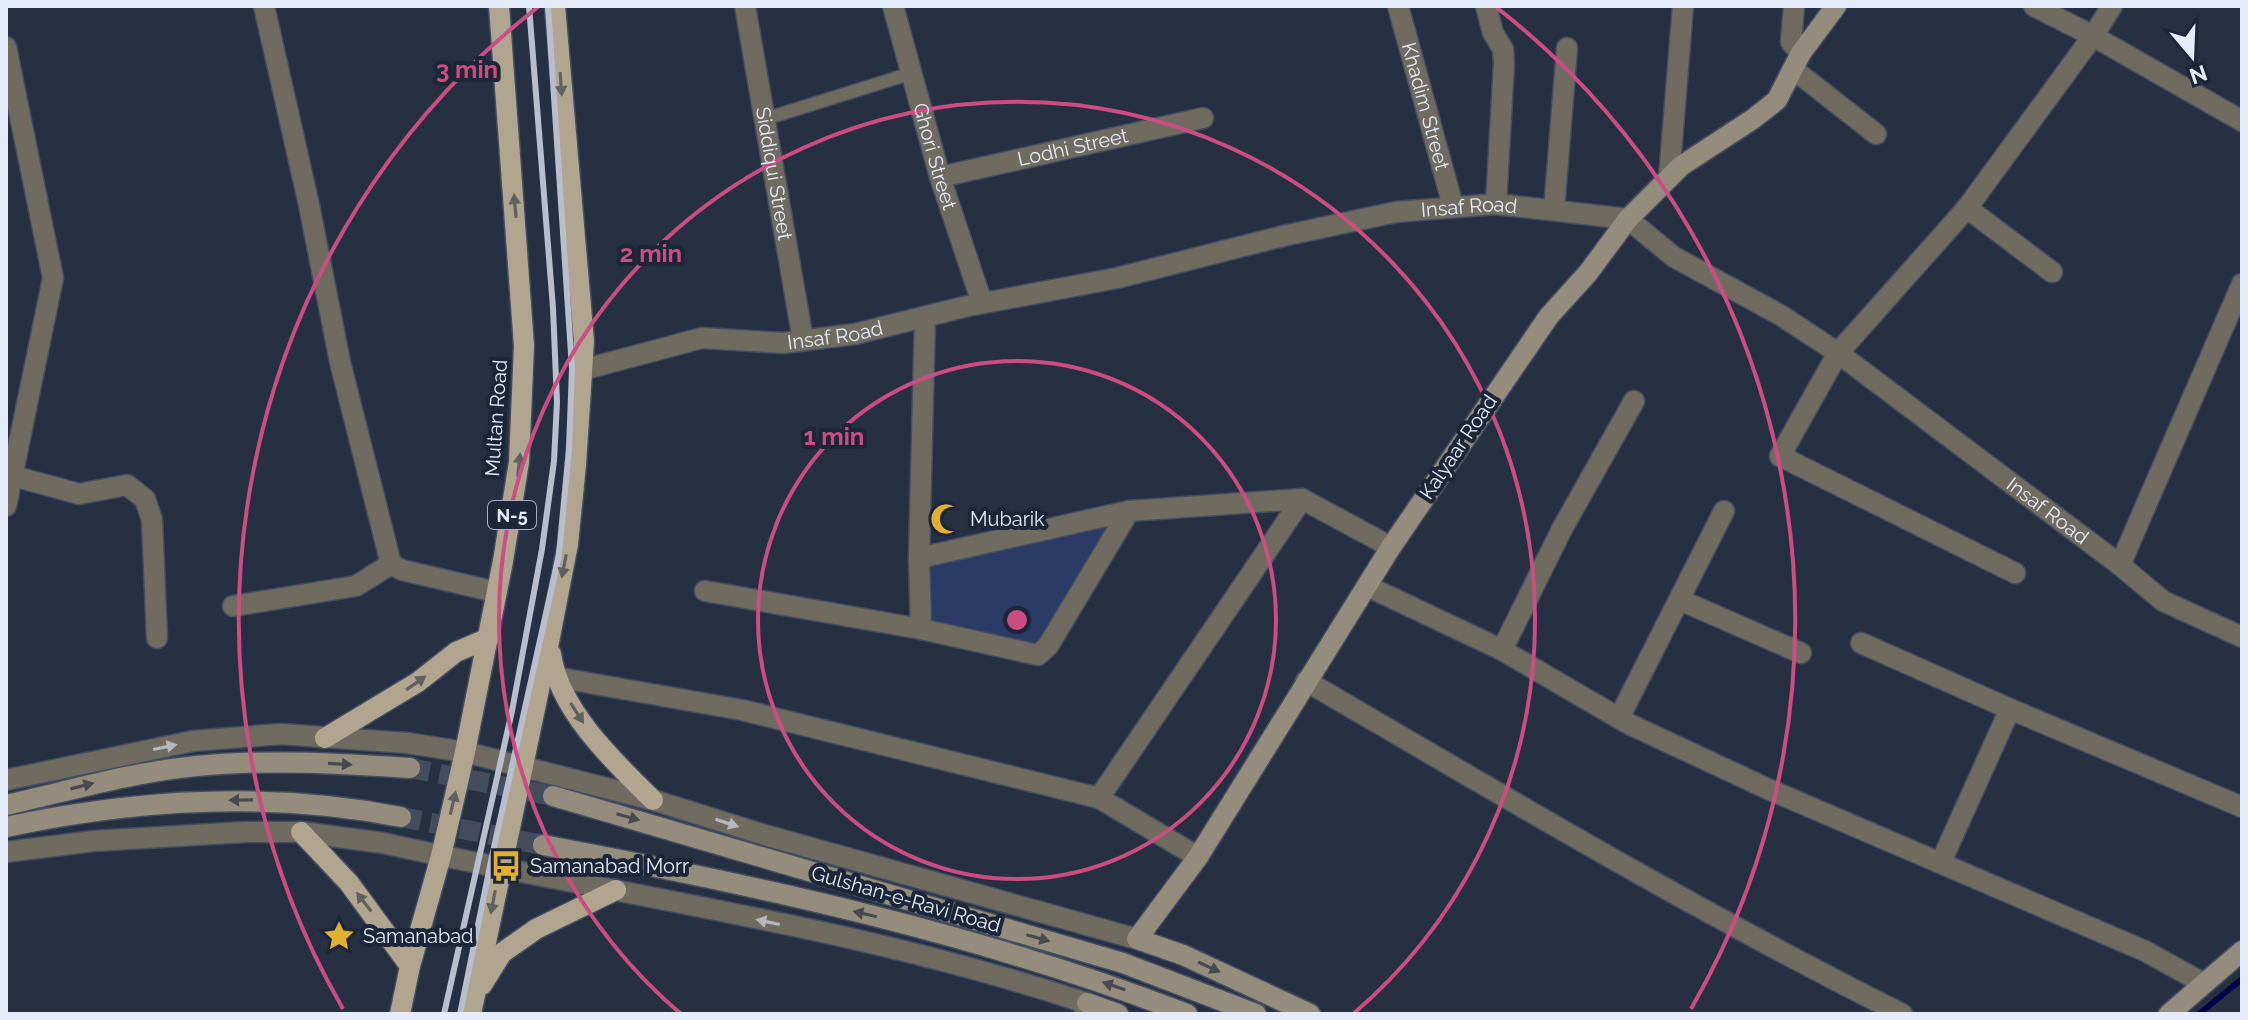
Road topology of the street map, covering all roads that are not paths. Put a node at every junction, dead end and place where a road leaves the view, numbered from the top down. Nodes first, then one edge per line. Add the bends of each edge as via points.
1 (264, 6) edge
2 (499, 6) edge
3 (555, 6) edge
4 (745, 6) edge
5 (893, 6) edge
6 (1398, 6) edge
7 (1486, 6) edge
8 (1683, 6) edge
9 (1794, 6) edge
10 (1836, 6) edge
11 (2034, 6) edge
12 (2112, 6) edge
13 (2093, 36) junction
14 (6, 47) edge
15 (1567, 48) dead end
16 (1797, 61) junction
17 (912, 73) junction
18 (11, 104) edge
19 (1203, 118) dead end
20 (765, 119) junction
21 (2242, 121) edge
22 (1876, 134) dead end
23 (940, 177) junction
24 (1669, 178) junction
25 (1496, 204) junction
26 (1453, 206) junction
27 (1967, 208) junction
28 (1554, 210) junction
29 (1628, 219) junction
30 (2052, 272) dead end
31 (2242, 284) edge
32 (982, 303) junction
33 (925, 317) junction
34 (803, 340) junction
35 (1838, 353) junction
36 (582, 370) junction
37 (1634, 401) dead end
38 (9, 474) edge
39 (1302, 499) junction
40 (6, 506) edge
41 (1129, 511) junction
42 (1724, 511) dead end
43 (1391, 547) junction
44 (919, 558) junction
45 (391, 564) junction
46 (2120, 565) junction
47 (2015, 573) dead end
48 (1367, 586) junction
49 (705, 591) dead end
50 (496, 592) junction
51 (1680, 600) junction
52 (233, 606) dead end
53 (921, 629) junction
54 (2242, 637) edge
55 (157, 638) dead end
56 (489, 638) junction
57 (549, 642) junction
58 (1861, 643) dead end
59 (1502, 650) junction
60 (1801, 653) dead end
61 (555, 677) junction
62 (1306, 681) junction
63 (2010, 709) junction
64 (1619, 718) junction
65 (325, 738) junction
66 (465, 752) junction
67 (522, 765) junction
68 (410, 768) tunnel mouth
69 (6, 780) edge
70 (553, 796) tunnel mouth
71 (1099, 798) junction
72 (653, 800) junction
73 (6, 805) edge
74 (2242, 807) edge
75 (401, 817) tunnel mouth
76 (6, 827) edge
77 (301, 832) junction
78 (543, 845) tunnel mouth
79 (6, 852) edge
80 (441, 856) junction
81 (1198, 857) junction
82 (1941, 862) junction
83 (500, 868) junction
84 (616, 890) junction
85 (1137, 939) junction
86 (2242, 951) edge
87 (410, 966) junction
88 (2203, 983) junction
89 (473, 1005) edge
90 (1086, 1009) edge
91 (400, 1014) edge
92 (1118, 1014) edge
93 (1187, 1014) edge
94 (1256, 1014) edge
95 (1310, 1014) edge
96 (1902, 1014) edge
97 (2169, 1014) edge

1 - 45 street via 340,362
50 -> 2 main road, Multan Road / N-5 via 519,462 524,346
3 -> 36 main road via 584,341
4 - 20 street, Siddiqui Street
5 - 17 street, Ghori Street
6 - 26 street, Khadim Street
7 - 25 street via 1504,63
8 - 24 street
9 - 16 street via 1791,42
10 - 16 main road, Kalyaar Road
11 - 13 street
12 - 13 street
13 - 21 street
13 - 27 street
14 - 18 street
15 - 28 street
16 - 22 street
16 - 24 main road, Kalyaar Road via 1777,100
17 - 20 lane
17 - 23 street, Ghori Street
18 - 38 street via 53,278
19 - 23 street, Lodhi Street
20 - 34 street, Siddiqui Street
23 - 32 street, Ghori Street
24 - 29 main road, Kalyaar Road
25 - 26 street, Insaf Road
25 - 28 street, Insaf Road
26 - 32 street, Insaf Road via 1382,215 1117,278
27 - 30 street
27 - 35 street
28 - 29 street, Insaf Road
29 - 35 street, Insaf Road via 1674,257
29 - 43 main road, Kalyaar Road via 1549,316
31 - 46 street
32 - 33 street, Insaf Road
33 - 34 street, Insaf Road
33 - 44 street
34 - 36 street, Insaf Road via 702,338
35 - 46 street, Insaf Road
35 - 47 street via 1780,456
36 -> 57 main road via 568,544
37 - 59 street
38 - 40 street
38 - 55 street via 79,494 127,485 145,499 152,520
39 - 41 street
39 - 43 street
39 - 71 street
41 - 44 street
41 - 53 street via 1038,655
42 - 51 street
43 - 48 main road, Kalyaar Road
44 - 53 street
45 - 50 street
45 - 52 street via 356,586
46 - 54 street, Insaf Road via 2163,601
48 - 59 street
48 - 62 main road, Kalyaar Road
49 - 53 street
50 - 56 main road, Multan Road / N-5
51 - 60 street
51 - 64 street
65 -> 56 main road via 418,682 456,652
56 - 66 main road, Multan Road / N-5
57 - 61 main road
57 - 67 main road
58 - 63 street
59 - 64 street
61 - 71 street via 742,710
61 -> 72 main road via 597,742
62 - 81 main road, Kalyaar Road
62 - 96 street via 1594,849
63 - 74 street
63 - 82 street
64 - 82 street
65 - 66 street
69 -> 65 street via 193,741 281,734
66 - 67 street
80 -> 66 main road, Multan Road / N-5
67 - 72 street
67 - 83 main road
73 -> 68 main road via 197,766 323,763
70 -> 94 main road, Gulshan-e-Ravi Road via 1123,963
71 - 81 street
72 -> 85 street
75 -> 76 main road via 313,804 203,801
77 - 79 street via 94,841
77 - 80 street
87 -> 77 main road via 349,883
93 -> 78 main road, Gulshan-e-Ravi Road via 1101,981 893,921
80 - 83 street
80 - 87 main road, Multan Road / N-5
81 - 85 main road, Kalyaar Road
82 - 88 street via 2145,951
83 - 84 street
83 -> 89 main road
84 - 89 main road via 536,929 502,953
90 -> 84 street via 1020,981 905,951
85 -> 95 main road
86 - 88 main road
87 - 91 main road, Multan Road / N-5
88 - 97 main road
90 - 92 main road

